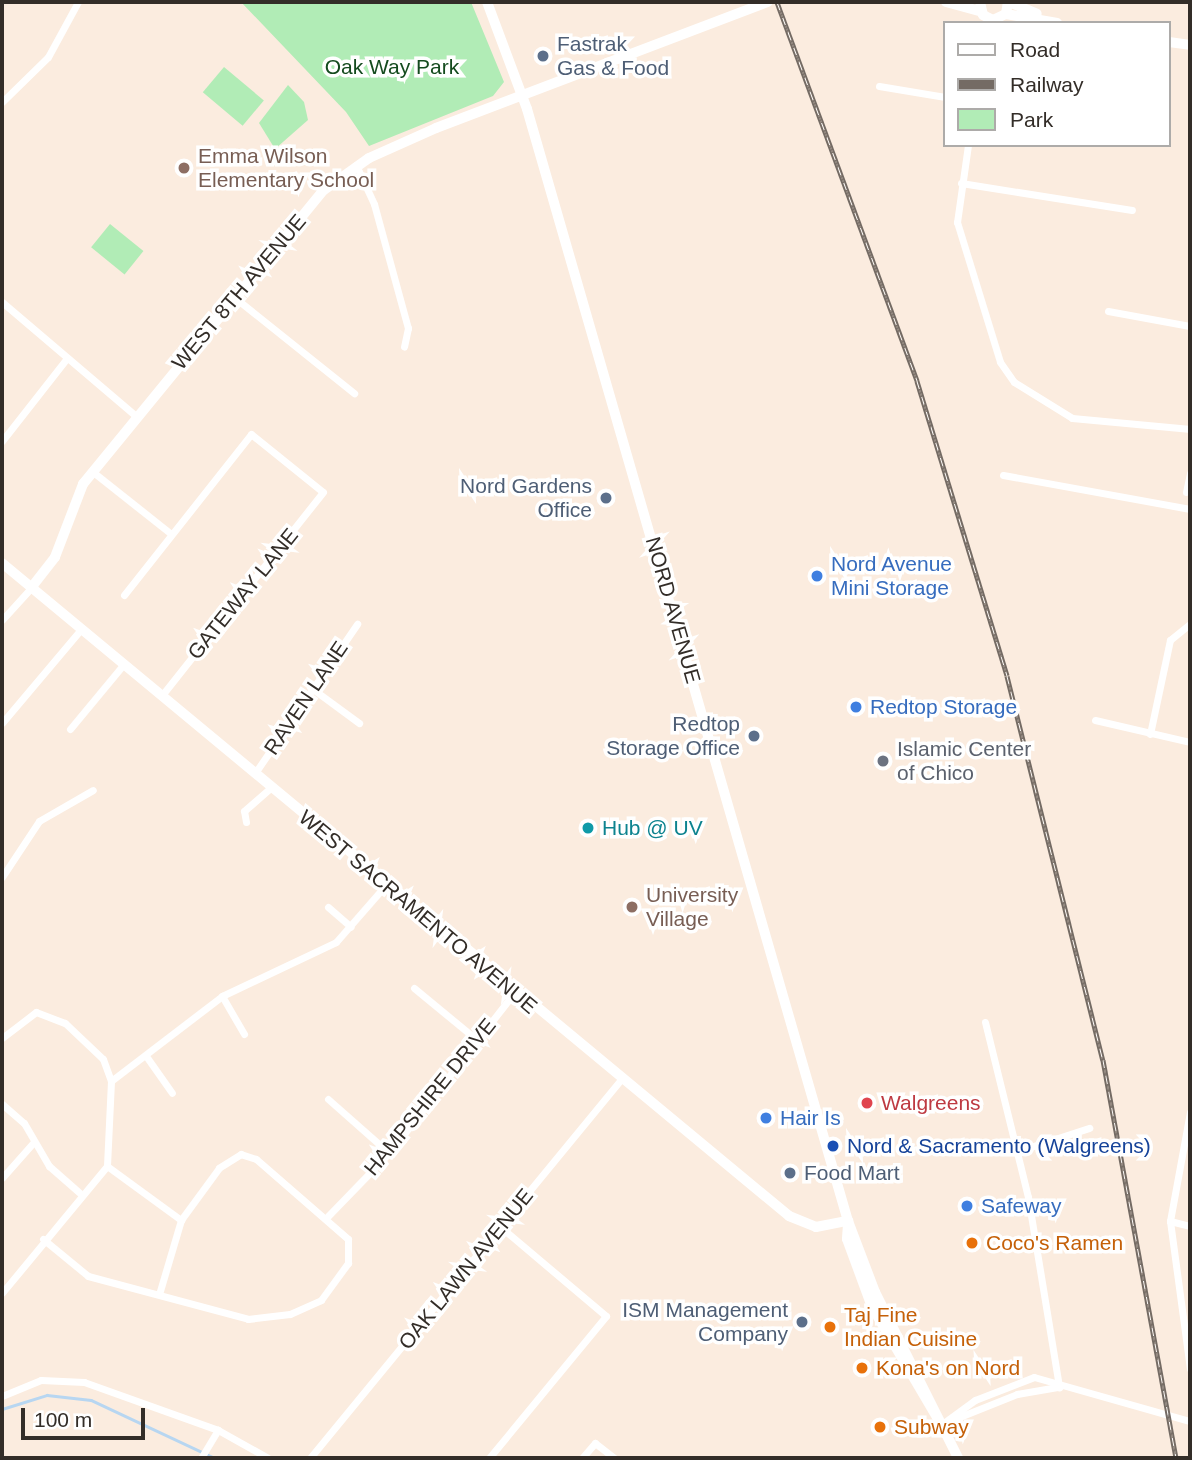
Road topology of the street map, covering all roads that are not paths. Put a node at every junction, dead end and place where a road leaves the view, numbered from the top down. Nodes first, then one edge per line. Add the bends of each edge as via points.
1 (78, 2) edge
2 (487, 2) edge
3 (768, 2) edge
4 (946, 2) edge
5 (1008, 2) edge
6 (990, 16) edge
7 (1038, 21) edge
8 (1052, 21) edge
9 (1171, 42) edge
10 (1190, 45) edge
11 (880, 86) dead end
12 (523, 96) junction
13 (944, 97) edge
14 (2, 102) edge
15 (968, 147) edge
16 (356, 166) junction
17 (961, 183) junction
18 (1132, 210) dead end
19 (234, 297) junction
20 (2, 302) edge
21 (1108, 311) dead end
22 (1190, 326) edge
23 (404, 347) dead end
24 (67, 358) junction
25 (354, 393) dead end
26 (137, 417) junction
27 (1190, 429) edge
28 (2, 441) edge
29 (93, 472) junction
30 (1190, 473) edge
31 (1003, 475) dead end
32 (1186, 492) dead end
33 (1190, 509) edge
34 (170, 533) junction
35 (2, 563) edge
36 (31, 588) junction
37 (124, 595) dead end
38 (2, 620) edge
39 (357, 624) dead end
40 (1190, 624) edge
41 (82, 628) junction
42 (124, 664) junction
43 (310, 687) junction
44 (162, 695) junction
45 (1095, 720) dead end
46 (2, 723) edge
47 (359, 723) dead end
48 (70, 729) dead end
49 (1150, 734) junction
50 (1190, 741) edge
51 (255, 772) junction
52 (272, 787) junction
53 (93, 790) dead end
54 (246, 822) dead end
55 (2, 877) edge
56 (384, 887) junction
57 (328, 907) dead end
58 (351, 927) junction
59 (414, 988) dead end
60 (514, 993) junction
61 (222, 996) junction
62 (985, 1022) dead end
63 (244, 1034) dead end
64 (2, 1038) edge
65 (477, 1040) junction
66 (146, 1056) junction
67 (621, 1079) junction
68 (111, 1081) junction
69 (172, 1093) dead end
70 (328, 1099) dead end
71 (2, 1104) edge
72 (1190, 1112) edge
73 (1089, 1128) dead end
74 (33, 1143) junction
75 (1018, 1151) junction
76 (389, 1153) junction
77 (107, 1166) junction
78 (2, 1178) edge
79 (81, 1194) junction
80 (328, 1216) junction
81 (181, 1220) junction
82 (849, 1221) junction
83 (1170, 1221) junction
84 (1190, 1226) edge
85 (502, 1228) junction
86 (43, 1239) junction
87 (160, 1291) junction
88 (2, 1293) edge
89 (1188, 1337) edge
90 (1190, 1369) edge
91 (1059, 1387) junction
92 (2, 1396) edge
93 (1190, 1421) edge
94 (942, 1424) junction
95 (218, 1430) junction
96 (201, 1458) edge
97 (268, 1458) edge
98 (310, 1458) edge
99 (489, 1458) edge
100 (582, 1458) edge
101 (614, 1458) edge
102 (958, 1458) edge

1 - 14 street via 48,57
2 - 12 main road, NORD AVENUE
3 - 12 street, WEST 8TH AVENUE
4 - 6 street
5 - 6 street
5 - 8 street
6 - 7 street
9 - 10 street
11 - 13 street
12 - 16 street, WEST 8TH AVENUE
12 - 82 main road, NORD AVENUE
15 - 17 street
16 - 19 street, WEST 8TH AVENUE via 324,190
16 - 23 street via 374,204 408,328
17 - 18 street
17 - 27 street via 957,222 1000,362 1014,382 1072,418
19 - 25 street
19 - 26 street, WEST 8TH AVENUE
20 - 24 street
21 - 22 street
24 - 26 street
24 - 28 street
26 - 29 street, WEST 8TH AVENUE
29 - 34 street
29 - 36 street, WEST 8TH AVENUE via 55,557
30 - 32 street
31 - 33 street
34 - 37 street
34 - 44 street, GATEWAY LANE via 251,434 323,492
35 - 36 street, WEST SACRAMENTO AVENUE
36 - 38 street
36 - 41 street, WEST SACRAMENTO AVENUE
39 - 43 street, RAVEN LANE
40 - 49 street via 1170,640
41 - 42 street, WEST SACRAMENTO AVENUE
41 - 46 street
42 - 44 street, WEST SACRAMENTO AVENUE
42 - 48 street
43 - 47 street
43 - 51 street, RAVEN LANE via 287,734
44 - 51 street, WEST SACRAMENTO AVENUE
45 - 49 street
49 - 50 street
51 - 52 street, WEST SACRAMENTO AVENUE
52 - 54 street via 244,811
52 - 56 street, WEST SACRAMENTO AVENUE
53 - 55 street via 39,821
56 - 58 street
56 - 60 street, WEST SACRAMENTO AVENUE
57 - 58 street
58 - 61 street via 336,942
59 - 65 street
60 - 65 street, HAMPSHIRE DRIVE
60 - 67 street, WEST SACRAMENTO AVENUE
61 - 63 street
61 - 66 street
62 - 75 street
64 - 68 street via 36,1012 65,1023 103,1059
65 - 76 street, HAMPSHIRE DRIVE
66 - 68 street
66 - 69 street
67 - 82 street, WEST SACRAMENTO AVENUE via 799,1224
67 - 85 street, OAK LAWN AVENUE
68 - 77 street
70 - 76 street
71 - 74 street via 24,1123
72 - 83 street
73 - 75 street
74 - 78 street
74 - 79 street
75 - 91 street
76 - 80 street, HAMPSHIRE DRIVE
77 - 79 street
77 - 81 street
79 - 86 street
80 - 81 street via 256,1159 240,1154 219,1168
80 - 87 street via 348,1239 348,1263 321,1300 300,1310 248,1319
81 - 87 street
82 - 94 main road, NORD AVENUE via 847,1239 872,1307
83 - 84 street
83 - 89 street
85 - 98 street, OAK LAWN AVENUE
85 - 99 street via 606,1316
86 - 87 street via 88,1276
86 - 88 street
89 - 90 street
91 - 93 street
91 - 94 street via 1017,1394
91 - 94 street via 1023,1379 949,1414
92 - 95 street via 41,1380 84,1382
94 - 102 main road, NORD AVENUE
95 - 96 street
95 - 97 street
100 - 101 street via 595,1443

